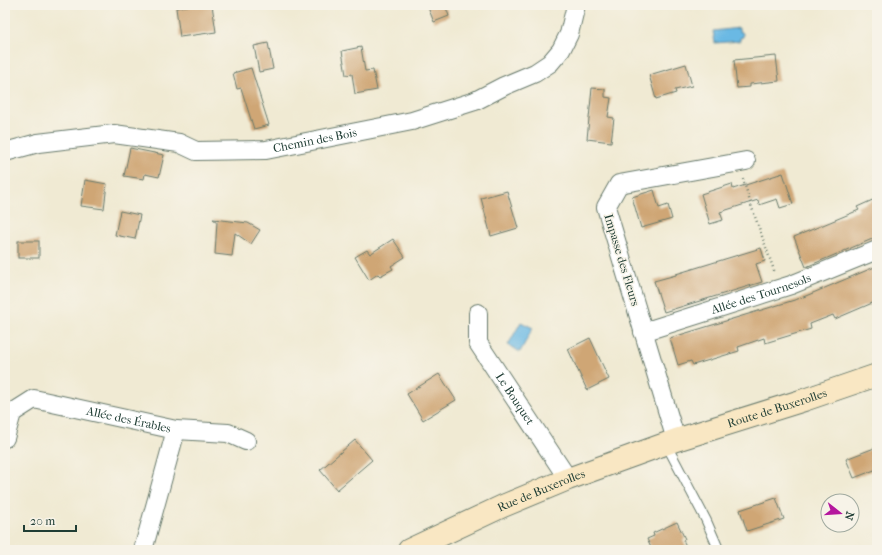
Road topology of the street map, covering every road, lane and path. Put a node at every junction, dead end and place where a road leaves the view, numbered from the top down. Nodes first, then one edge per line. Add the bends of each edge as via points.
1 (576, 5) edge
2 (5, 152) edge
3 (742, 162) joint
4 (877, 250) edge
5 (780, 288) junction
6 (478, 313) dead end
7 (643, 332) junction
8 (877, 374) edge
9 (176, 430) junction
10 (5, 438) edge
11 (246, 441) dead end
12 (671, 442) junction
13 (568, 479) junction
14 (143, 550) edge
15 (409, 550) edge
16 (719, 550) edge

1 - 2 street, Chemin des Bois via 569,34 561,50 550,63 535,73 475,101 412,121 266,150 196,151 179,143 114,134 38,143
3 - 5 path via 752,208
3 - 7 street, Impasse des Fleurs via 619,184 606,207
4 - 5 street, Allée des Tournesols
5 - 7 street, Allée des Tournesols
6 - 13 street, Le Bouquet via 478,343
7 - 12 street, Impasse des Fleurs
8 - 12 street, Route de Buxerolles
9 - 10 street, Allée des Érables via 34,399 12,413
9 - 11 street via 228,433
9 - 14 street, Allée des Érables
12 - 13 street, Rue de Buxerolles
12 - 16 lane
13 - 15 street, Rue de Buxerolles

